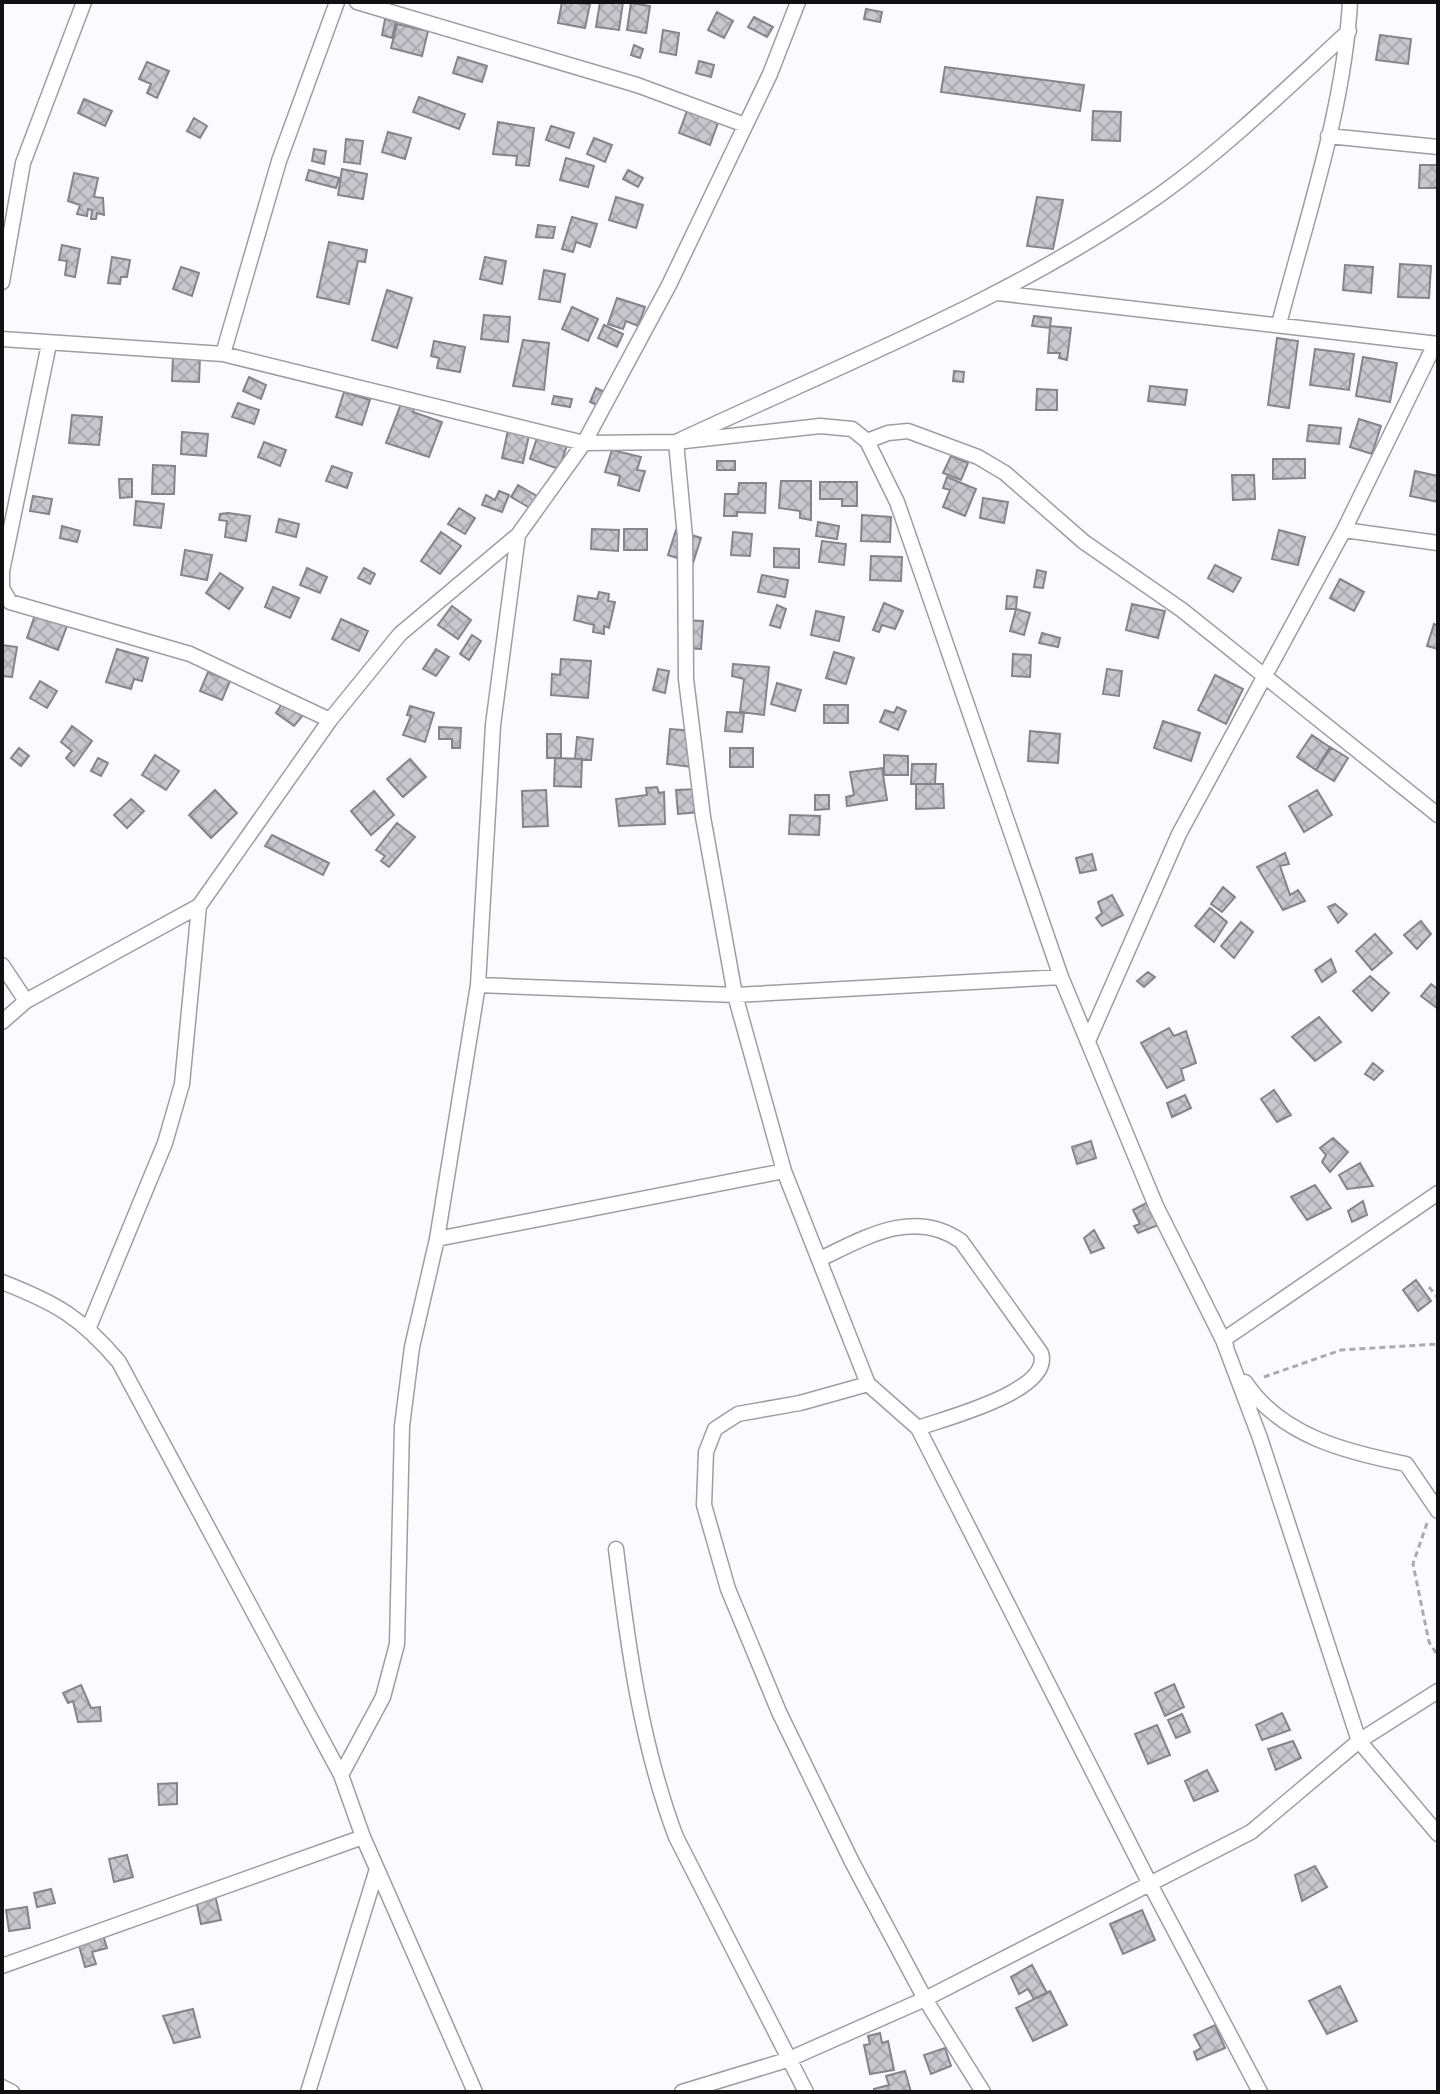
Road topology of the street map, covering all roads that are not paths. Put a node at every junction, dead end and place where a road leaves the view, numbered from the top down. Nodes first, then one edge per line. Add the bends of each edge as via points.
1 (84, 2) edge
2 (337, 2) edge
3 (357, 2) edge
4 (798, 2) edge
5 (1350, 2) edge
6 (1349, 31) junction
7 (745, 125) junction
8 (1328, 136) junction
9 (1438, 147) edge
10 (2, 282) edge
11 (998, 293) junction
12 (1279, 324) junction
13 (2, 339) edge
14 (49, 344) junction
15 (1436, 344) edge
16 (223, 354) junction
17 (867, 441) junction
18 (676, 442) junction
19 (584, 443) junction
20 (1344, 530) junction
21 (518, 535) junction
22 (1438, 543) edge
23 (1263, 674) junction
24 (330, 720) junction
25 (1438, 815) edge
26 (199, 906) junction
27 (2, 965) edge
28 (1061, 977) junction
29 (478, 985) junction
30 (735, 995) junction
31 (26, 1001) junction
32 (2, 1022) edge
33 (1088, 1041) junction
34 (784, 1171) junction
35 (1438, 1193) edge
36 (437, 1239) junction
37 (820, 1259) junction
38 (2, 1282) edge
39 (89, 1327) junction
40 (1223, 1340) junction
41 (868, 1384) junction
42 (918, 1428) junction
43 (1436, 1508) edge
44 (616, 1549) dead end
45 (1438, 1691) edge
46 (1359, 1741) junction
47 (341, 1775) junction
48 (1438, 1834) edge
49 (363, 1837) junction
50 (377, 1869) junction
51 (1150, 1884) junction
52 (2, 1966) edge
53 (925, 1999) junction
54 (787, 2060) junction
55 (2, 2087) edge
56 (12, 2092) edge
57 (308, 2092) edge
58 (475, 2092) edge
59 (682, 2092) edge
60 (806, 2092) edge
61 (983, 2092) edge
62 (1260, 2092) edge

1 - 10 street via 23,163
2 - 16 street via 279,161
3 - 7 street via 637,85
4 - 7 street
5 - 6 street
6 - 8 street
6 - 11 street via 1208,159 1158,196
7 - 19 street via 669,285
8 - 9 street
8 - 12 street
11 - 12 street
11 - 18 street
12 - 15 street
13 - 14 street
14 - 16 street
14 - 24 street via 2,571 2,588 10,602 190,654
15 - 20 street
16 - 19 street
17 - 18 street via 852,429 820,426
17 - 23 street via 908,431 978,457
17 - 28 street via 897,502
18 - 19 street
18 - 30 street via 685,537 686,679 703,817
19 - 21 street
20 - 22 street
20 - 23 street
21 - 24 street via 400,634
21 - 29 street via 493,725
23 - 25 street
23 - 33 street via 1179,834
24 - 26 street
26 - 31 street
26 - 39 street via 182,1084 165,1143
27 - 31 street
28 - 30 street
28 - 33 street
29 - 30 street
29 - 36 street
30 - 34 street
31 - 32 street
33 - 40 street via 1156,1206
34 - 36 street
34 - 37 street
35 - 40 street
36 - 47 street via 412,1347 402,1426 397,1644 383,1697
37 - 41 street
37 - 42 street via 906,1225 946,1230 961,1241 1041,1353 1038,1376 1016,1391
38 - 39 street
39 - 47 street via 119,1362
40 - 43 street via 1246,1385 1271,1415 1331,1445 1406,1464
40 - 46 street
41 - 42 street
41 - 53 street via 738,1414 715,1429 706,1452 704,1505 728,1589 779,1712
42 - 51 street
44 - 54 street via 647,1749 662,1802
45 - 46 street
46 - 48 street
46 - 51 street via 1251,1832
47 - 49 street
49 - 50 street
49 - 52 street
50 - 57 street
50 - 58 street
51 - 53 street
51 - 62 street
53 - 54 street
53 - 61 street
54 - 59 street
54 - 60 street
55 - 56 street

